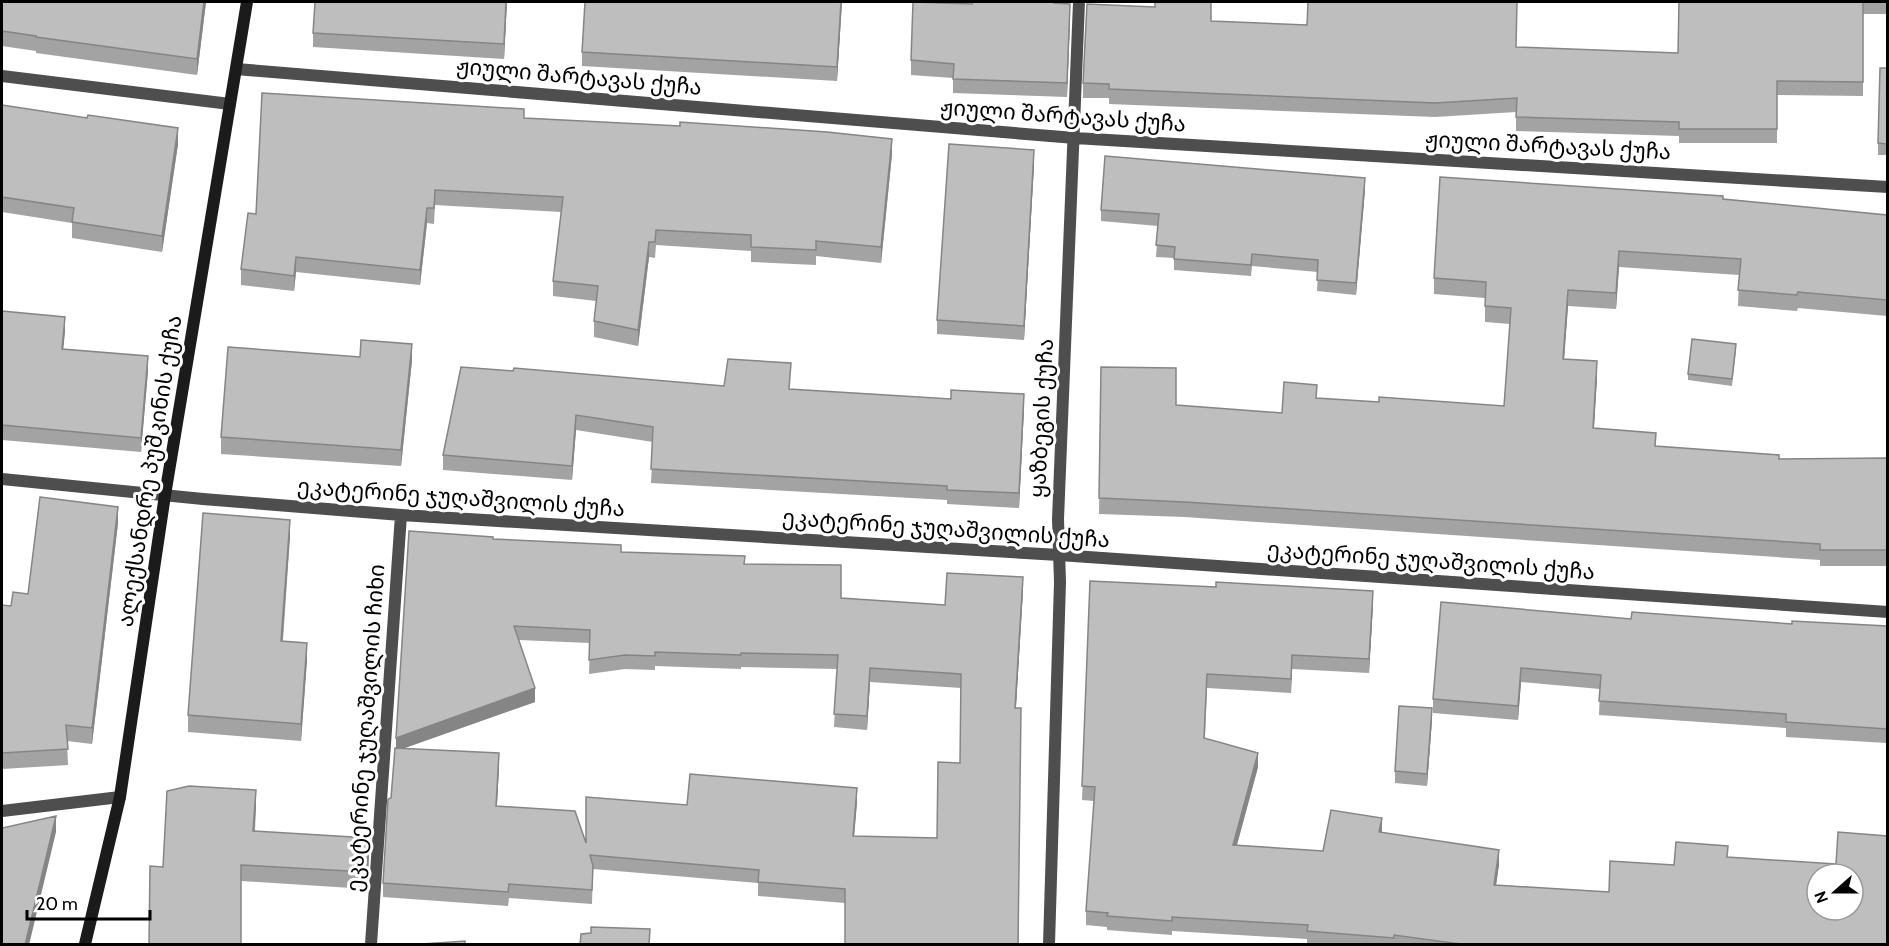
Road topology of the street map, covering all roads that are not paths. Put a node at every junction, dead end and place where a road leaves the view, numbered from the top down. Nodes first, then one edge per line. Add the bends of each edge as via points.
1 (248, 2) edge
2 (1079, 2) edge
3 (236, 69) junction
4 (2, 76) edge
5 (230, 104) junction
6 (1075, 138) junction
7 (1887, 187) edge
8 (2, 479) edge
9 (165, 495) junction
10 (401, 515) junction
11 (1059, 555) junction
12 (1887, 612) edge
13 (120, 798) junction
14 (2, 811) edge
15 (85, 945) edge
16 (371, 945) edge
17 (1049, 945) edge

1 - 3 main road, ალექსანდრე პუშკინის ქუჩა
2 - 6 street, ყაზბეგის ქუჩა
3 - 5 main road, ალექსანდრე პუშკინის ქუჩა
3 - 6 street, ჟიული შარტავას ქუჩა
4 - 5 street
5 - 9 main road, ალექსანდრე პუშკინის ქუჩა
6 - 7 street, ჟიული შარტავას ქუჩა
6 - 11 street, ყაზბეგის ქუჩა
8 - 9 street, ეკატერინე ჯუღაშვილის ქუჩა
9 - 10 street, ეკატერინე ჯუღაშვილის ქუჩა
9 - 13 main road, ალექსანდრე პუშკინის ქუჩა
10 - 11 street, ეკატერინე ჯუღაშვილის ქუჩა
10 - 16 street, ეკატერინე ჯუღაშვილის ჩიხი
11 - 12 street, ეკატერინე ჯუღაშვილის ქუჩა
11 - 17 street, ყაზბეგის ქუჩა
13 - 14 street
13 - 15 main road, ალექსანდრე პუშკინის ქუჩა

